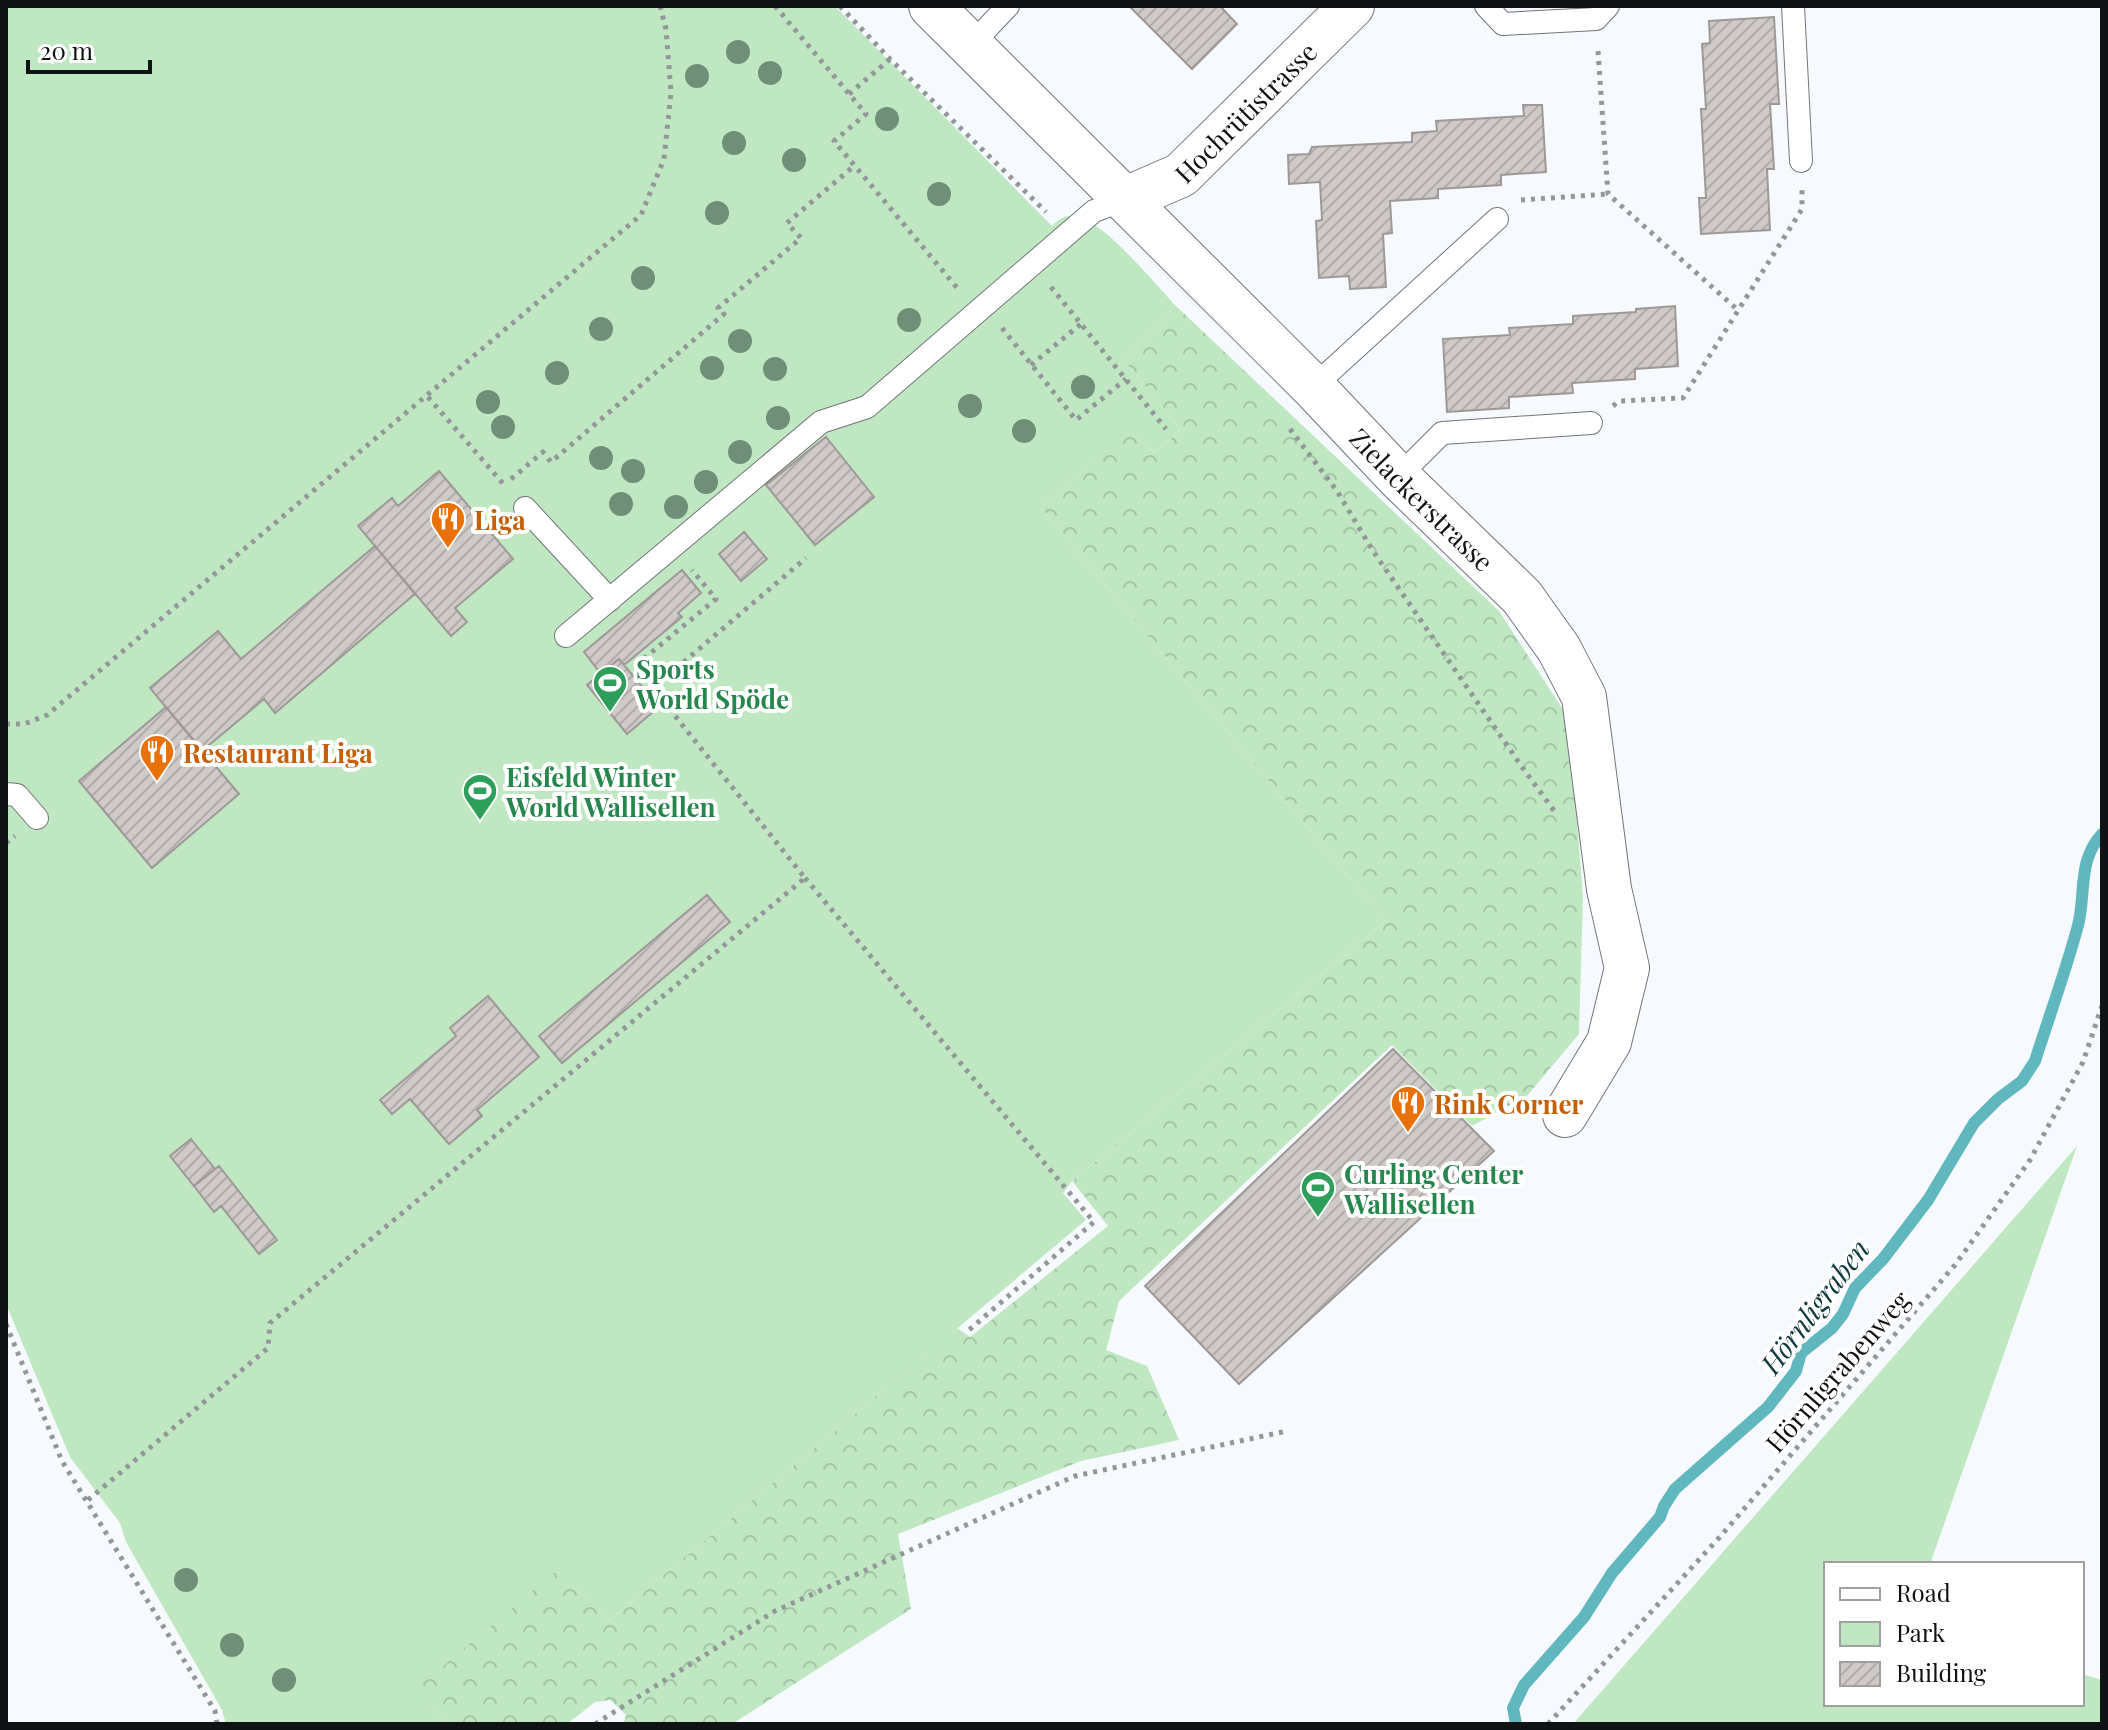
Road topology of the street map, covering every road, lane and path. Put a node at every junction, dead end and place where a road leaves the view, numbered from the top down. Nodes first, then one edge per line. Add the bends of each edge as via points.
1 (660, 6) edge
2 (775, 6) edge
3 (840, 6) edge
4 (931, 6) edge
5 (1008, 6) edge
6 (1352, 6) edge
7 (1486, 6) edge
8 (1793, 6) edge
9 (1602, 12) edge
10 (970, 46) junction
11 (890, 59) junction
12 (849, 94) junction
13 (1801, 161) joint
14 (854, 166) junction
15 (1608, 194) junction
16 (1126, 199) junction
17 (1497, 219) joint
18 (1068, 234) junction
19 (1033, 264) junction
20 (980, 309) junction
21 (1739, 311) junction
22 (1081, 324) junction
23 (1031, 365) junction
24 (1126, 379) junction
25 (1313, 387) junction
26 (428, 397) junction
27 (1281, 417) dead end
28 (1591, 423) joint
29 (1166, 429) dead end
30 (1398, 477) junction
31 (504, 485) junction
32 (525, 508) joint
33 (673, 546) junction
34 (806, 558) dead end
35 (610, 600) junction
36 (566, 636) dead end
37 (653, 688) junction
38 (6, 724) edge
39 (6, 794) edge
40 (37, 818) dead end
41 (1562, 821) dead end
42 (805, 878) junction
43 (2102, 1006) edge
44 (1565, 1115) dead end
45 (6, 1324) edge
46 (969, 1330) dead end
47 (1287, 1431) dead end
48 (88, 1500) junction
49 (217, 1724) edge
50 (595, 1724) edge
51 (1548, 1724) edge

1 - 26 path via 671,92 664,159 641,215
2 - 12 path
3 - 11 path
4 - 10 street, Zielackerstrasse
5 - 10 lane
6 - 16 street, Hochrütistrasse via 1181,175
7 - 9 lane via 1503,24
8 - 13 lane
9 - 15 path
10 - 16 street, Zielackerstrasse
11 - 12 path
11 - 18 path
12 - 14 path via 866,114 834,141
13 - 21 path via 1802,209
14 - 20 path
14 - 31 path via 787,223 801,238 718,308 724,314 551,462 543,452
15 - 17 path via 1514,200
15 - 21 path
16 - 18 lane via 1094,211
16 - 25 street, Zielackerstrasse
17 - 25 lane
18 - 19 lane
19 - 20 lane
19 - 22 path
20 - 23 path
20 - 33 lane via 867,407 821,422
21 - 28 path via 1683,398 1619,401
22 - 23 path
22 - 24 path
23 - 24 path via 1076,420
24 - 29 path
25 - 30 street, Zielackerstrasse
26 - 31 path
26 - 38 path via 47,715
27 - 41 path
28 - 30 lane via 1442,433
30 - 44 street, Zielackerstrasse via 1522,597 1559,649 1584,697 1609,889 1627,968 1609,1042
31 - 32 path
32 - 35 lane
33 - 35 lane
33 - 37 path via 716,599 635,666
34 - 37 path
35 - 36 lane
37 - 42 path
39 - 40 lane via 17,795
42 - 46 path via 1094,1222
42 - 48 path via 270,1323 268,1348
43 - 51 path, Hörnligrabenweg via 2083,1062 2030,1160 1955,1265 1718,1539
45 - 48 path via 62,1461
47 - 50 path via 1075,1476 775,1611
48 - 49 path via 215,1711

